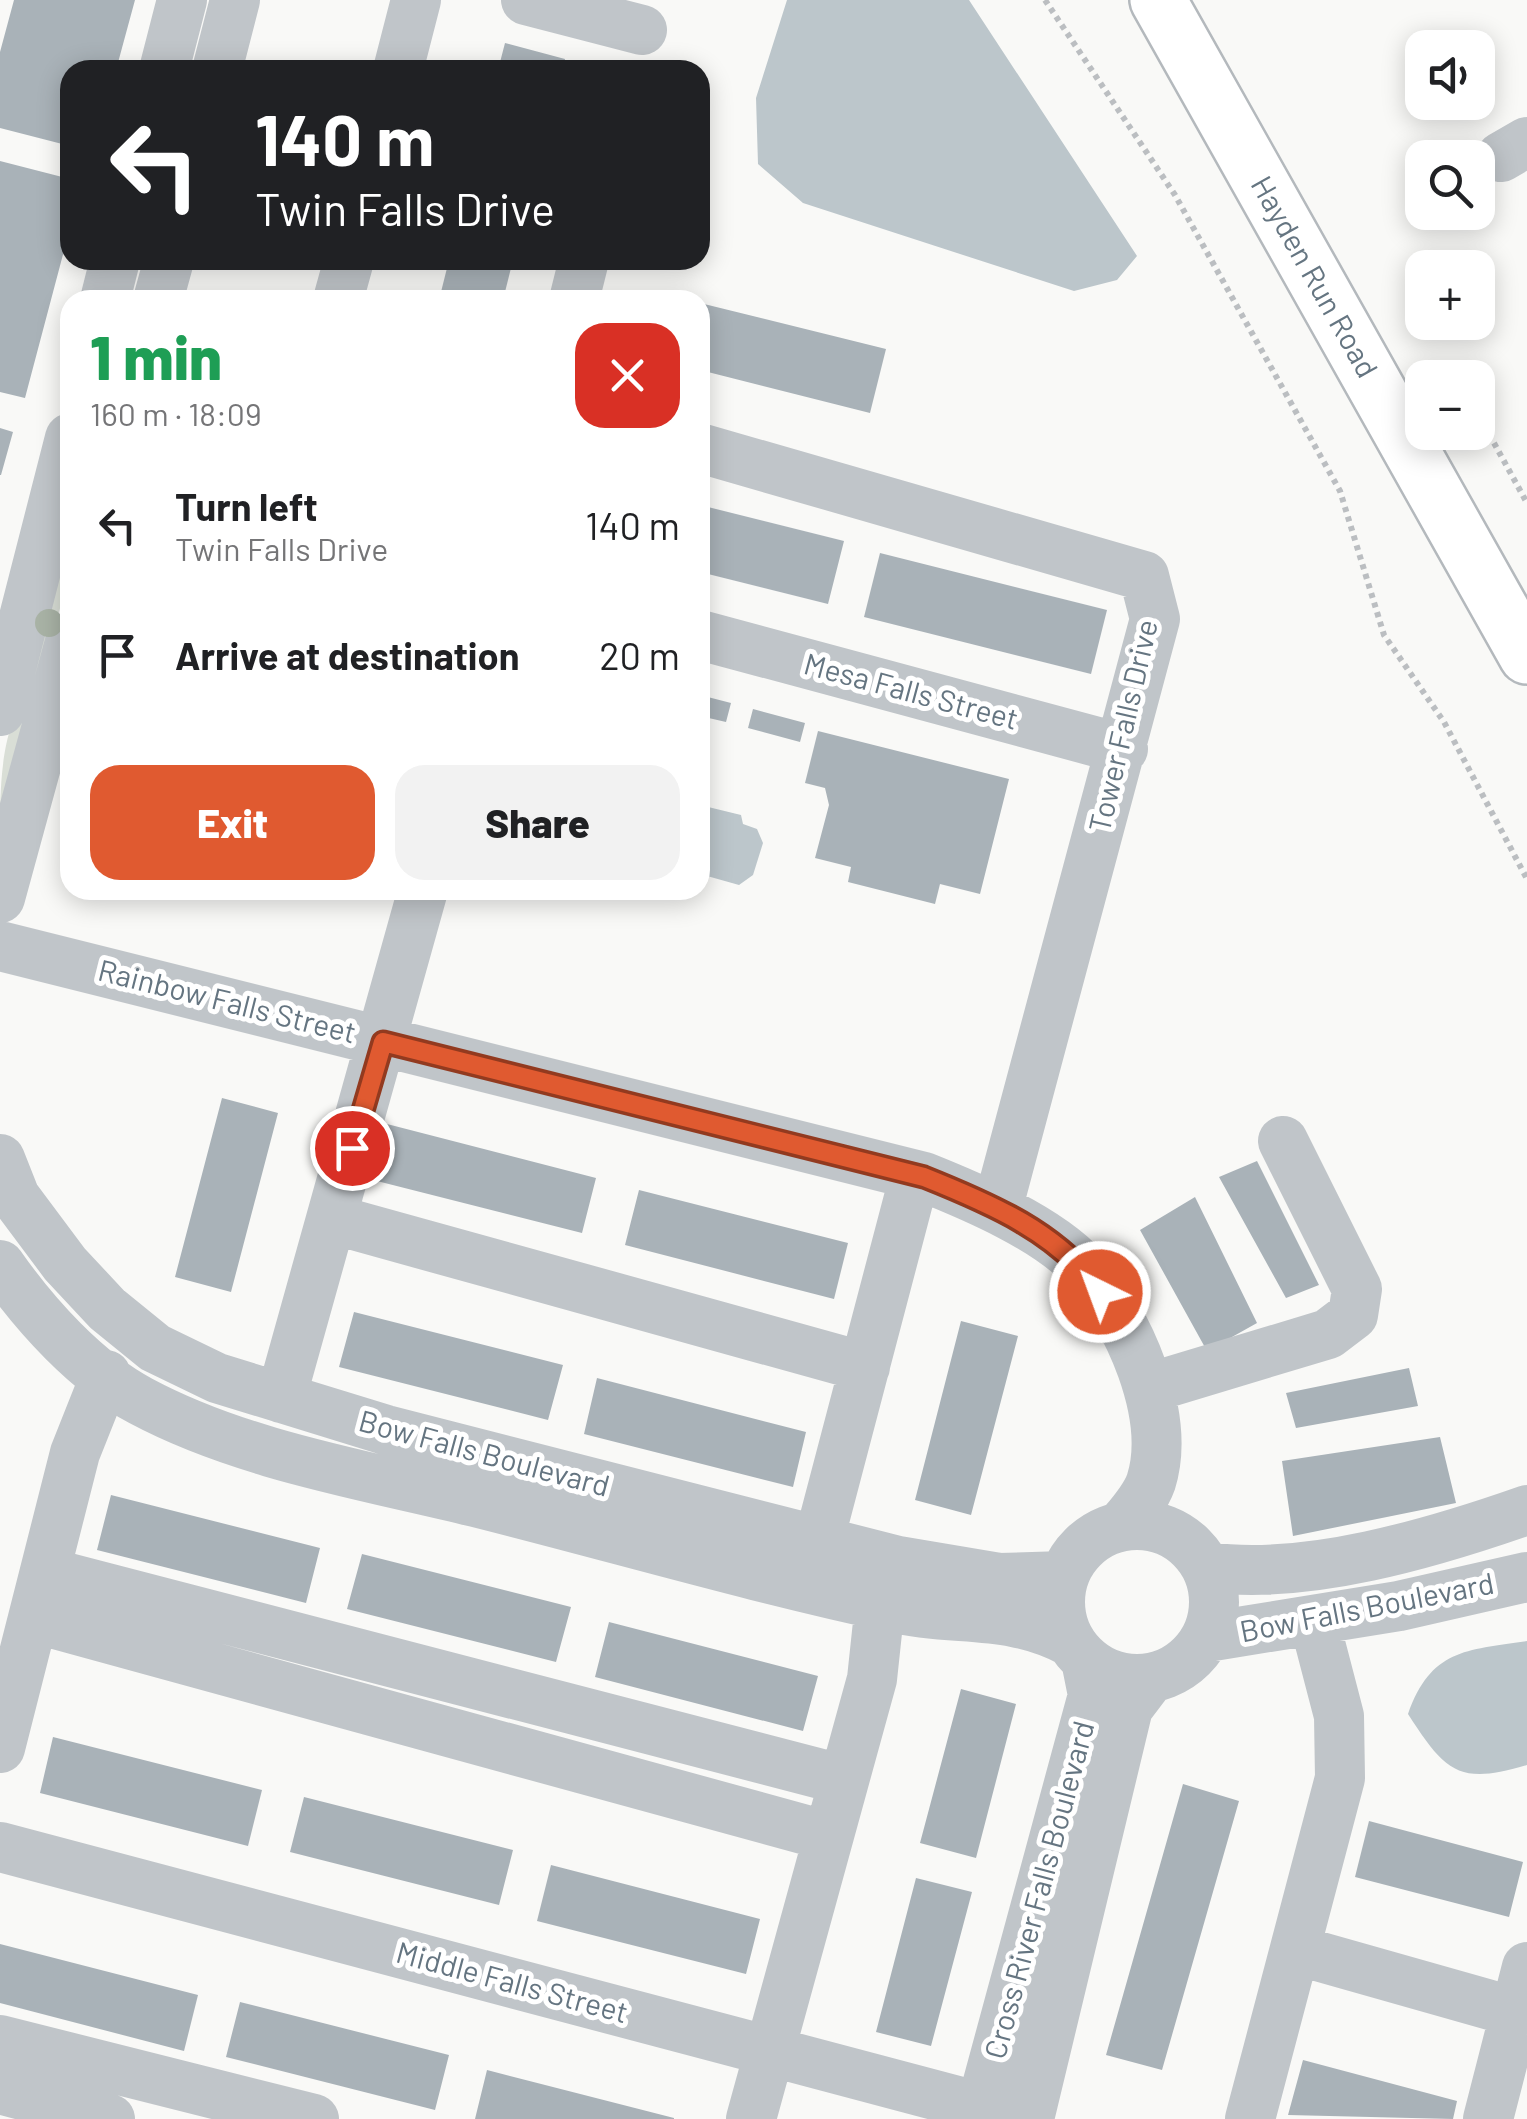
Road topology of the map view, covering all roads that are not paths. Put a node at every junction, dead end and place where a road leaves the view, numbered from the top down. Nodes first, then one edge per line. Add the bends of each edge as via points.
1 (182, 0) edge
2 (235, 0) edge
3 (416, 0) edge
4 (526, 0) edge
5 (1158, 0) edge
6 (642, 33) edge
7 (167, 60) edge
8 (220, 60) edge
9 (401, 60) edge
10 (710, 451) edge
11 (60, 476) edge
12 (710, 638) edge
13 (1527, 656) edge
14 (60, 679) edge
15 (2, 697) edge
16 (1123, 749) junction
17 (0, 898) edge
18 (419, 900) edge
19 (0, 946) edge
20 (383, 1042) junction
21 (1283, 1141) dead end
22 (914, 1175) junction
23 (5, 1188) edge
24 (998, 1206) junction
25 (332, 1220) junction
26 (0, 1265) edge
27 (864, 1367) junction
28 (106, 1375) junction
29 (1149, 1388) junction
30 (281, 1398) junction
31 (1152, 1480) junction
32 (1527, 1510) edge
33 (1121, 1526) junction
34 (819, 1540) junction
35 (1191, 1551) junction
36 (1064, 1576) junction
37 (1527, 1578) edge
38 (39, 1595) junction
39 (880, 1604) junction
40 (1314, 1620) junction
41 (1207, 1637) junction
42 (1078, 1651) junction
43 (1150, 1678) junction
44 (0, 1748) edge
45 (844, 1780) junction
46 (828, 1836) junction
47 (0, 1846) edge
48 (1296, 1950) junction
49 (1521, 1990) edge
50 (0, 2040) edge
51 (769, 2051) junction
52 (0, 2089) edge
53 (1003, 2116) edge
54 (110, 2119) edge
55 (314, 2119) edge
56 (751, 2119) edge
57 (1250, 2119) edge
58 (1488, 2119) edge

1 - 7 street
2 - 8 street
3 - 9 street
4 - 6 street
5 - 13 main road, Hayden Run Road
10 - 16 street, Tower Falls Drive via 1144,576 1155,619
11 - 15 street
12 - 16 street, Mesa Falls Street
14 - 17 street
16 - 24 street, Tower Falls Drive
18 - 20 street
19 - 20 street, Rainbow Falls Street
20 - 22 street, Rainbow Falls Street
20 - 25 street
21 - 29 street via 1357,1288 1353,1315 1328,1334
22 - 24 street, Rainbow Falls Street
22 - 27 street
23 - 30 street, Bow Falls Boulevard via 107,1310 155,1348 216,1378
24 - 29 street, Rainbow Falls Street via 1083,1267 1132,1342
25 - 27 street
25 - 30 street
26 - 28 street, Bow Falls Boulevard via 20,1294
27 - 34 street
28 - 38 street via 75,1453
28 - 39 street, Bow Falls Boulevard via 139,1400 268,1449
29 - 31 street, Rainbow Falls Street via 1156,1429
30 - 34 street, Bow Falls Boulevard
31 - 33 street, Rainbow Falls Street
31 - 35 street, Rainbow Falls Street
32 - 35 street, Bow Falls Boulevard via 1374,1554 1265,1570
33 - 35 street via 1158,1527
33 - 36 street via 1096,1536
34 - 36 street, Bow Falls Boulevard via 999,1578
35 - 41 street via 1214,1590
36 - 42 street via 1062,1622
37 - 40 street, Bow Falls Boulevard
38 - 44 street
38 - 45 street
38 - 46 street
39 - 42 street, Bow Falls Boulevard via 1032,1623
39 - 45 street via 872,1679
40 - 41 street, Bow Falls Boulevard
40 - 48 street via 1338,1716 1340,1778
41 - 43 street via 1183,1664
42 - 43 street via 1127,1679
42 - 53 street, Cross River Falls Boulevard via 1093,1695
43 - 53 street, Cross River Falls Boulevard via 1128,1708
45 - 46 street
46 - 51 street
47 - 51 street, Middle Falls Street
48 - 49 street
48 - 57 street
49 - 58 street
50 - 55 street
51 - 53 street, Middle Falls Street
51 - 56 street
52 - 54 street

